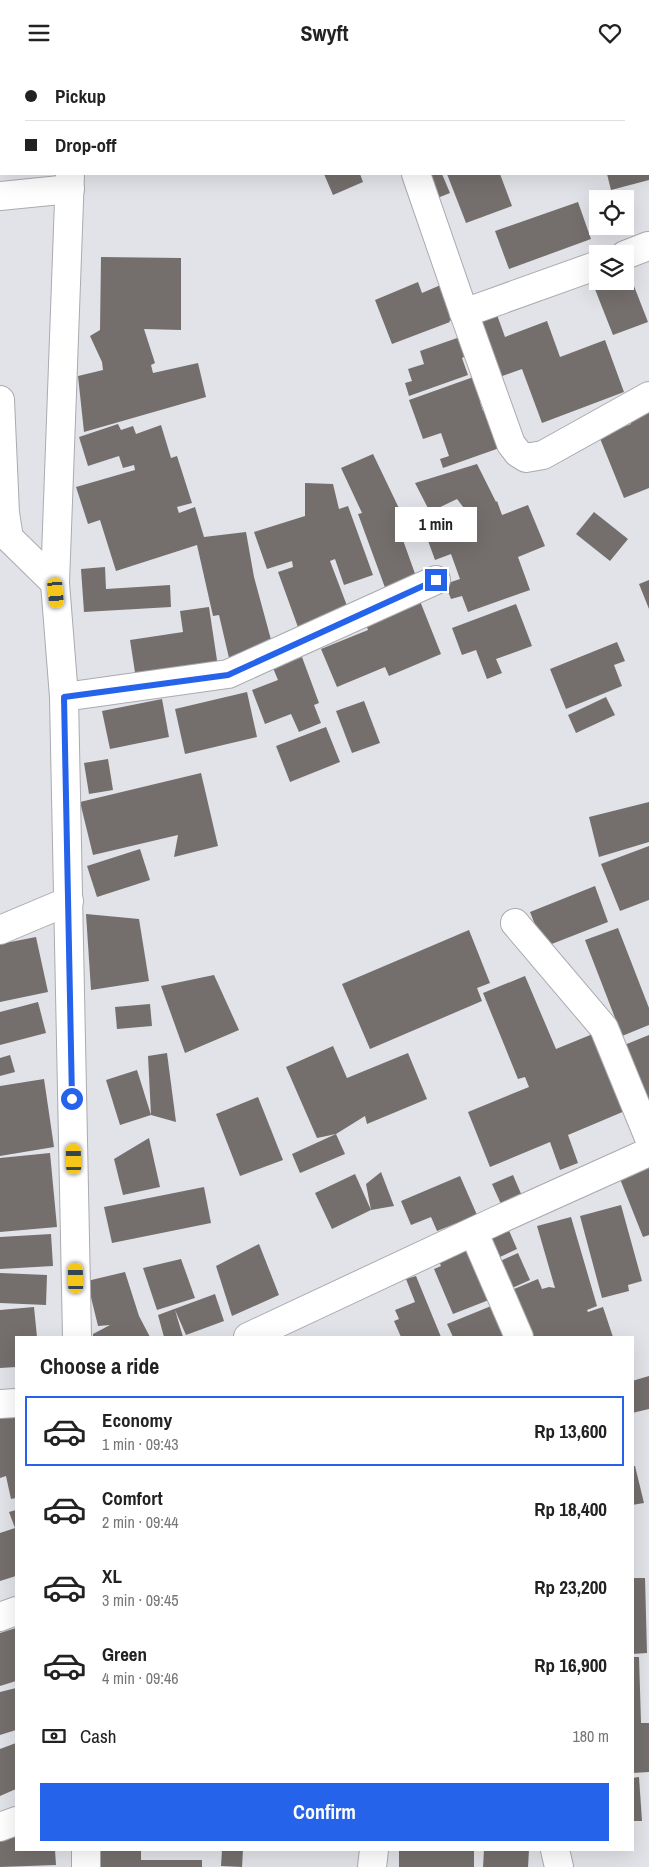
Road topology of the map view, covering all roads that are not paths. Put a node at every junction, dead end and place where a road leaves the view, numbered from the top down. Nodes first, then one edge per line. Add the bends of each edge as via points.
1 (416, 175) edge
2 (70, 182) edge
3 (0, 196) edge
4 (589, 268) edge
5 (464, 313) junction
6 (649, 396) edge
7 (0, 400) edge
8 (2, 479) edge
9 (436, 580) dead end
10 (55, 583) junction
11 (64, 697) junction
12 (69, 901) junction
13 (515, 923) dead end
14 (0, 929) edge
15 (649, 1138) edge
16 (649, 1153) edge
17 (474, 1233) junction
18 (77, 1336) edge
19 (250, 1336) edge
20 (519, 1336) edge
21 (15, 1403) edge
22 (0, 1404) edge
23 (15, 1611) edge
24 (0, 1617) edge
25 (15, 1821) edge
26 (0, 1827) edge
27 (86, 1851) edge
28 (374, 1851) edge
29 (555, 1851) edge
30 (86, 1867) edge
31 (372, 1867) edge
32 (560, 1867) edge

1 - 5 street
2 - 3 street
2 - 10 street
4 - 5 street
5 - 6 street via 511,444 526,458 543,455
7 - 8 street
8 - 10 street via 9,538
9 - 11 street via 228,675
10 - 11 street
11 - 12 street
12 - 14 street
12 - 18 street
13 - 15 street via 604,1028
16 - 17 street
17 - 19 street
17 - 20 street
21 - 22 street
23 - 24 street
25 - 26 street
27 - 30 street
28 - 31 street
29 - 32 street

